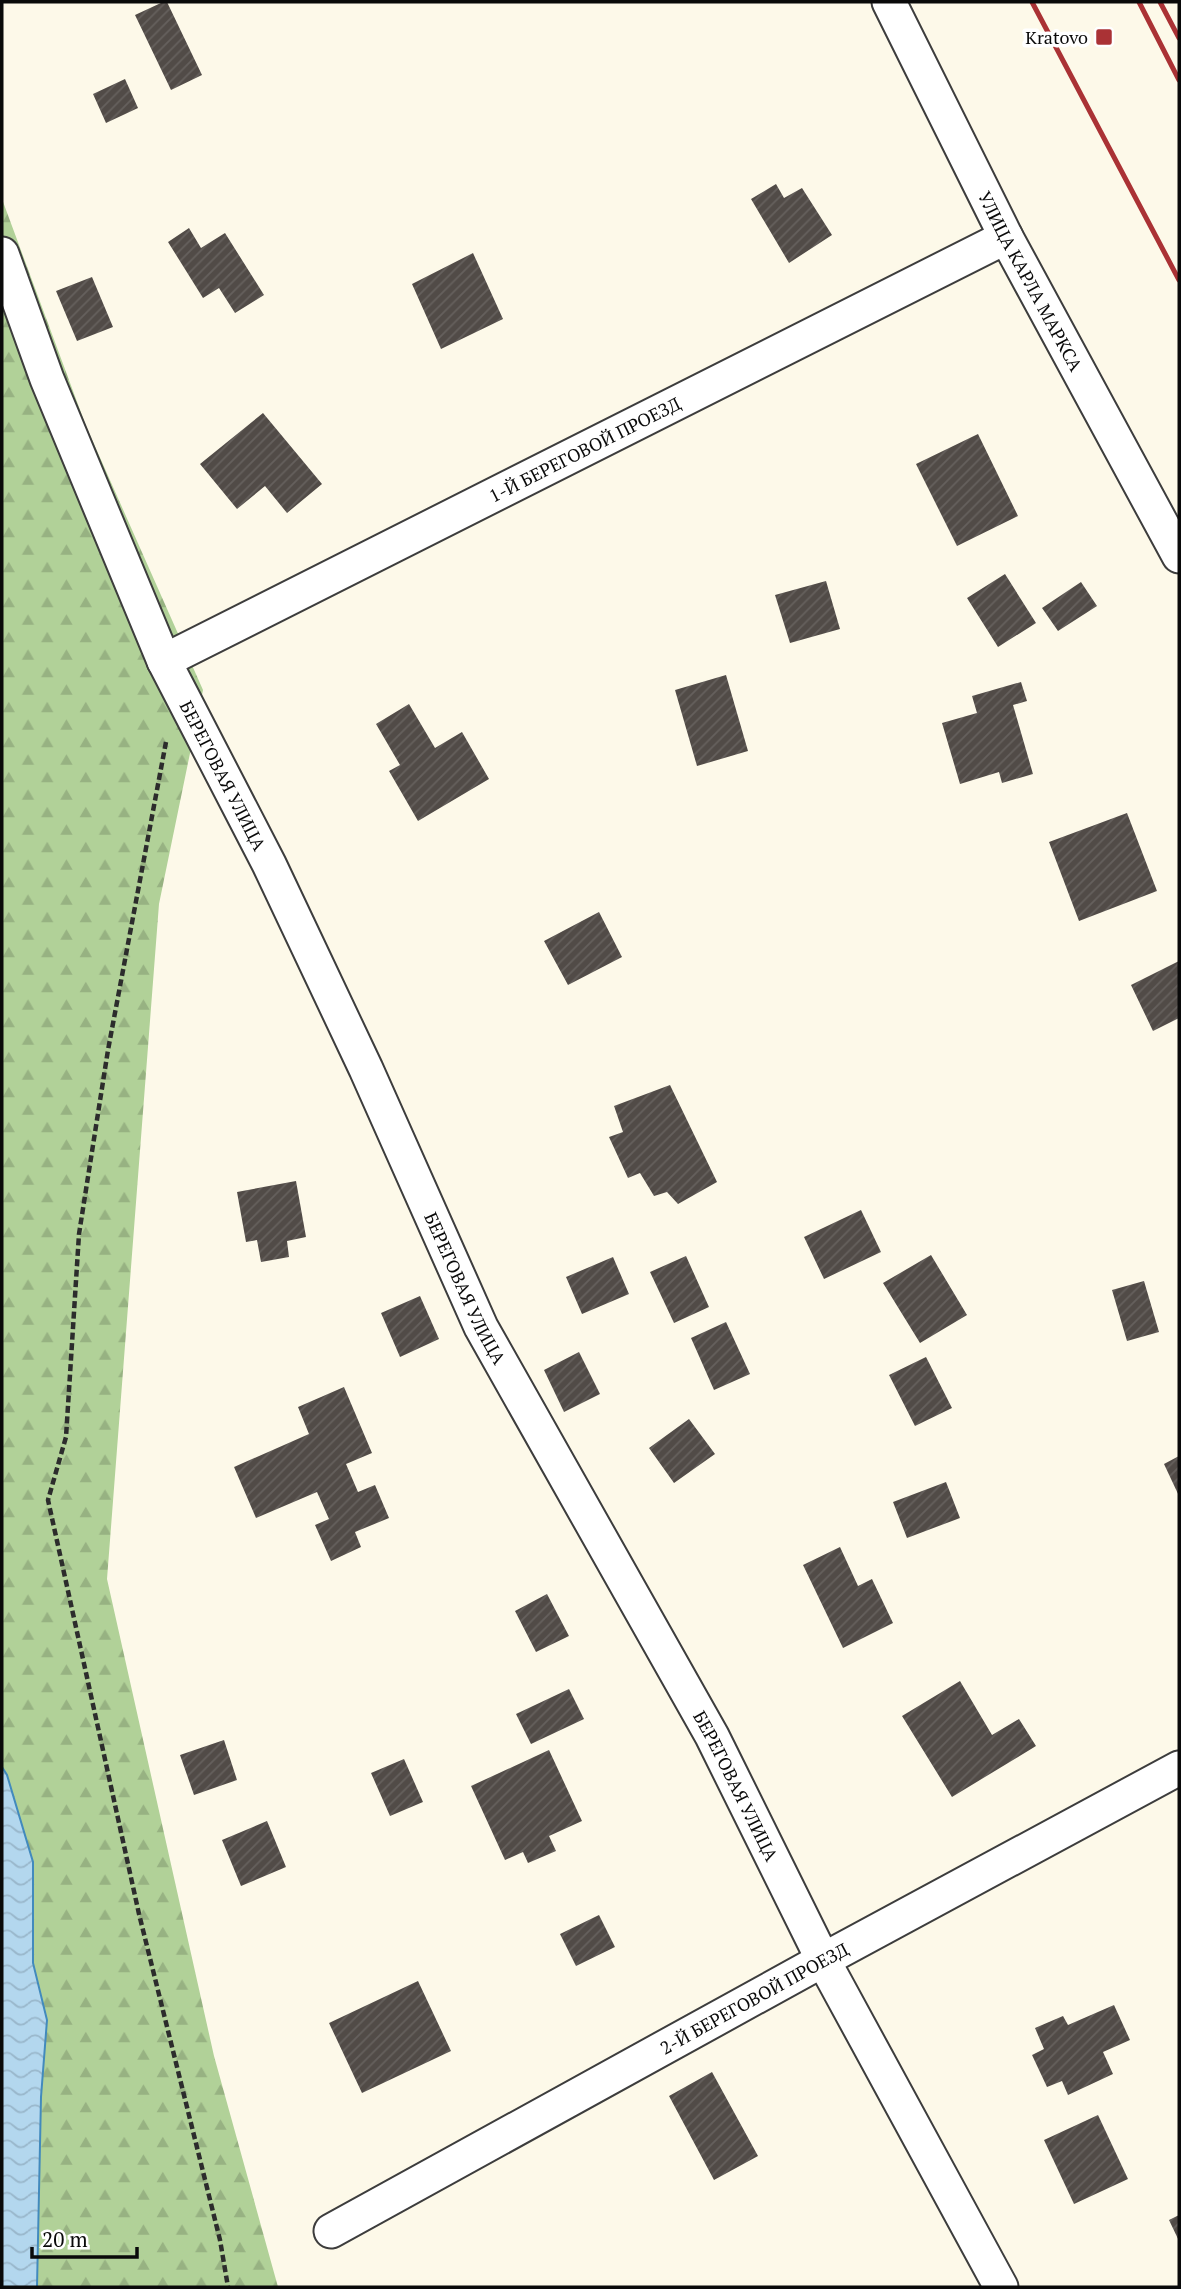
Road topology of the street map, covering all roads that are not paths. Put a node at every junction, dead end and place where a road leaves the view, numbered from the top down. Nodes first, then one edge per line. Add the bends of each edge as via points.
1 (889, 2) edge
2 (1006, 237) junction
3 (2, 254) edge
4 (1179, 556) edge
5 (164, 661) junction
6 (1179, 1768) edge
7 (823, 1960) junction
8 (331, 2231) dead end
9 (1001, 2287) edge

1 - 2 street, УЛИЦА КАРЛА МАРКСА
2 - 4 street, УЛИЦА КАРЛА МАРКСА
2 - 5 street, 1-Й БЕРЕГОВОЙ ПРОЕЗД
3 - 5 street, БЕРЕГОВАЯ УЛИЦА via 47,379
5 - 7 street, БЕРЕГОВАЯ УЛИЦА via 275,876 481,1327 712,1737
6 - 7 street, 2-Й БЕРЕГОВОЙ ПРОЕЗД
7 - 8 street, 2-Й БЕРЕГОВОЙ ПРОЕЗД
7 - 9 street, БЕРЕГОВАЯ УЛИЦА

